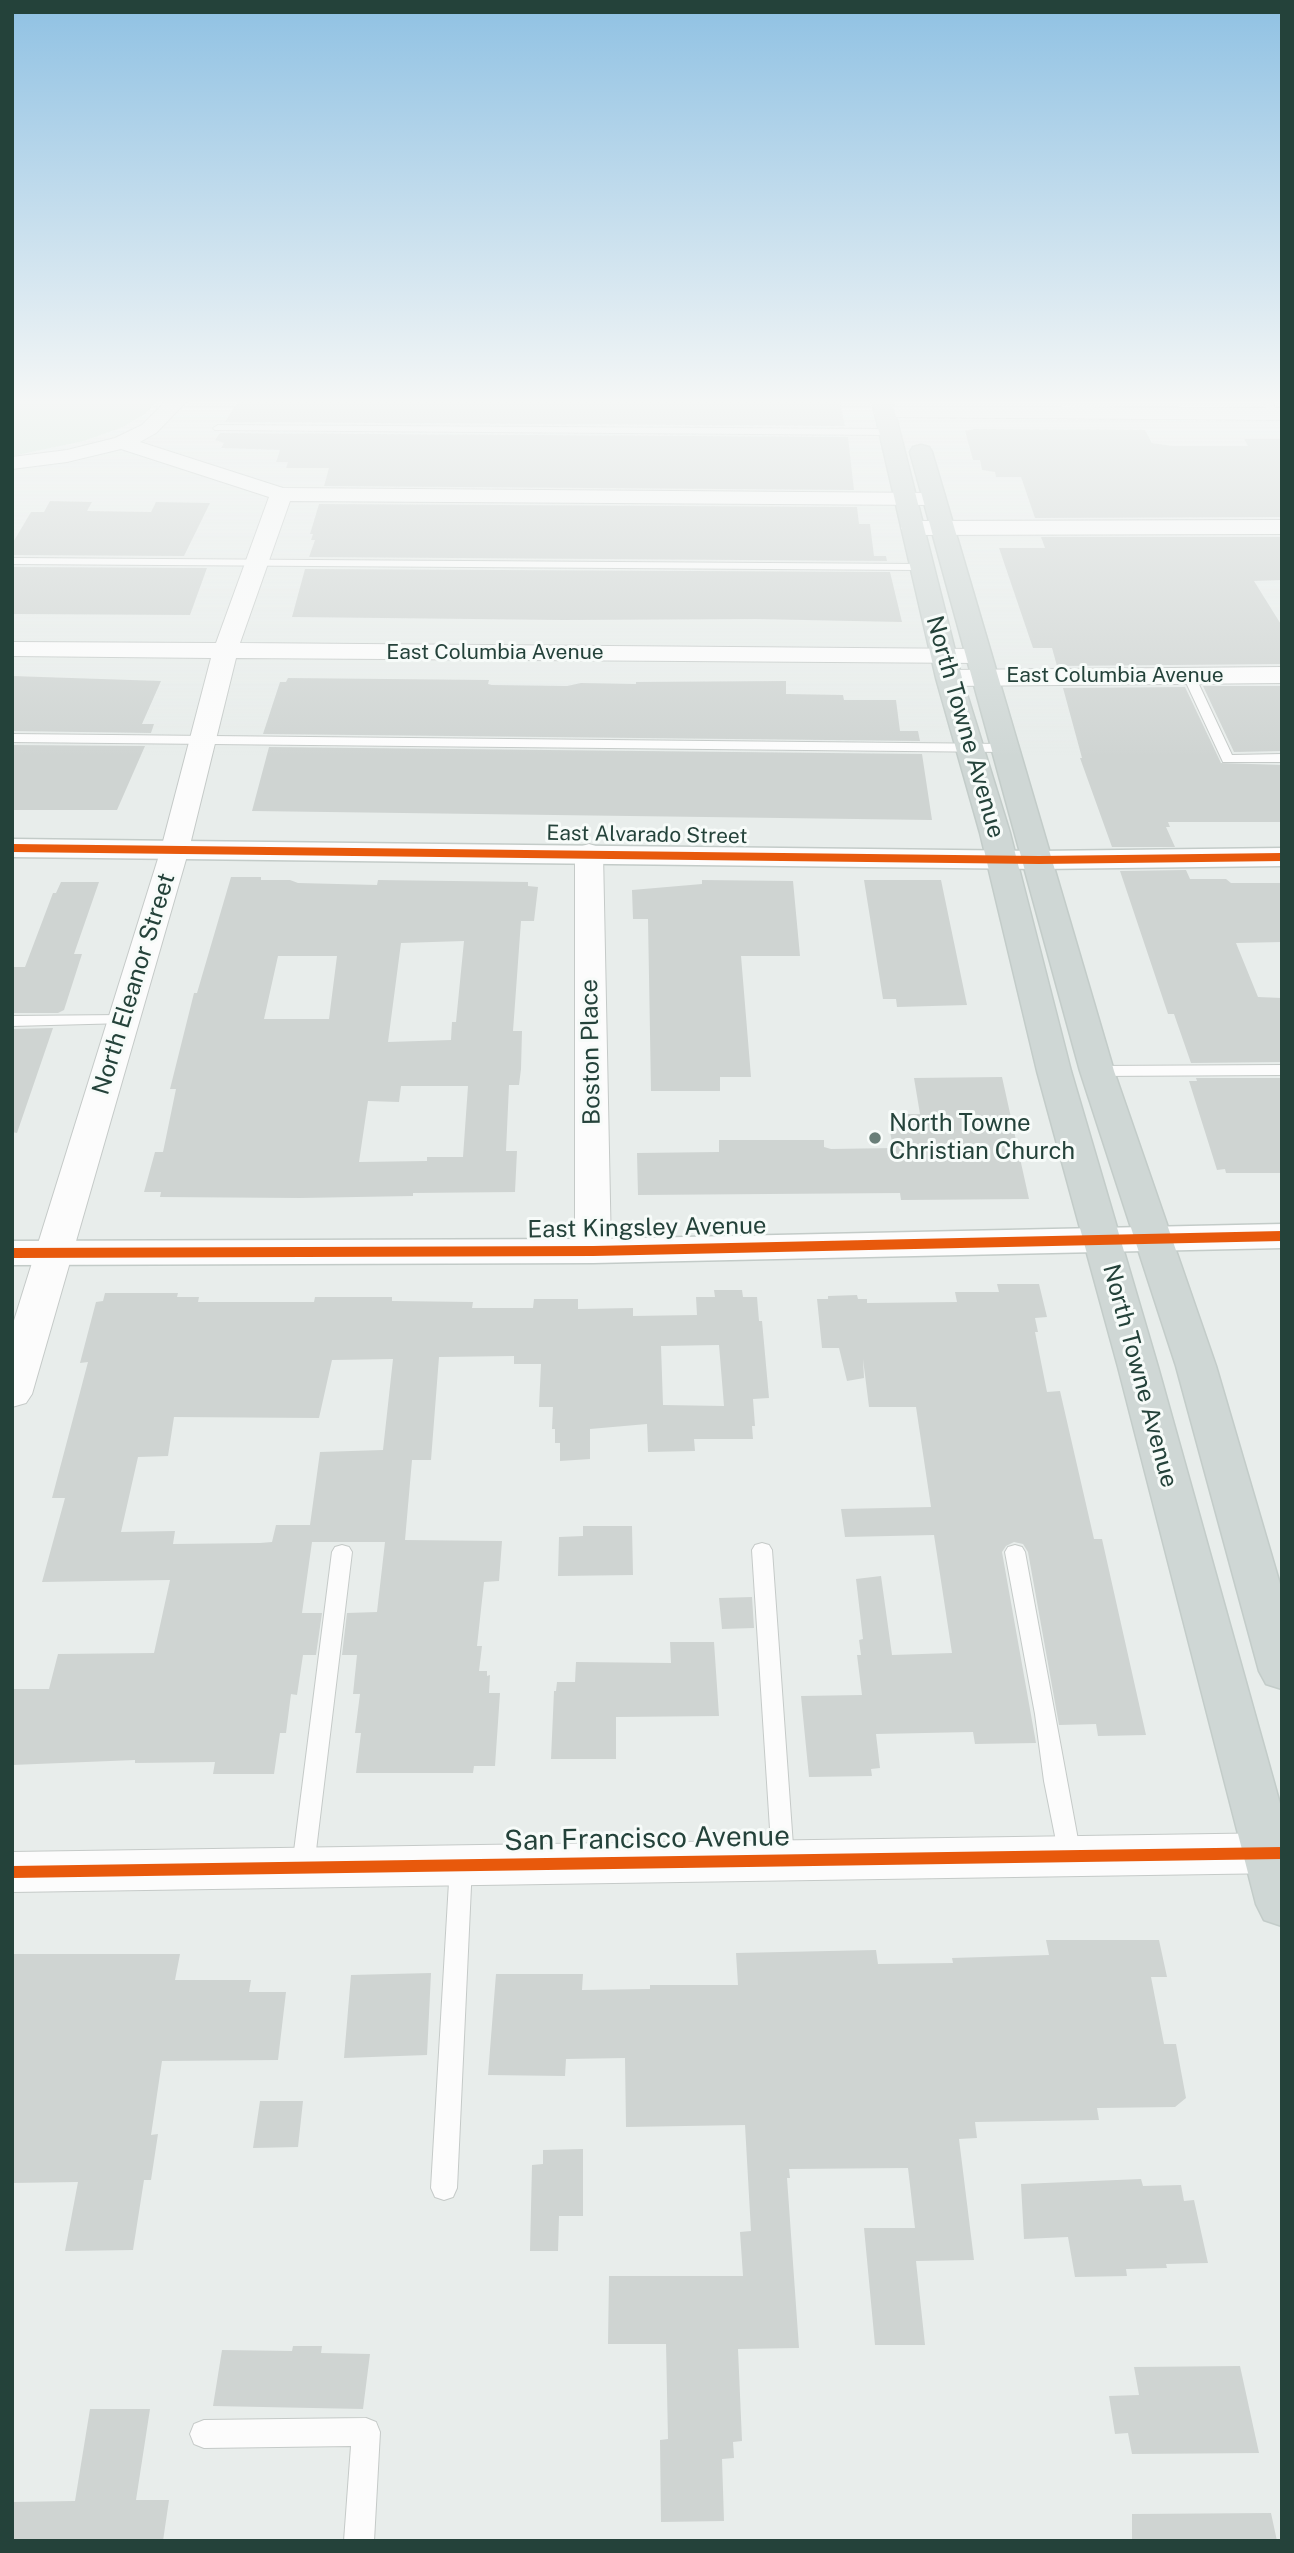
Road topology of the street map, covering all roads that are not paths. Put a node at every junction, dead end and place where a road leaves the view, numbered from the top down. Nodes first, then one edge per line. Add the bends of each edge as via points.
1 (272, 520) edge
2 (910, 520) edge
3 (939, 520) edge
4 (1282, 527) edge
5 (912, 528) junction
6 (942, 529) junction
7 (12, 561) edge
8 (256, 564) junction
9 (920, 567) junction
10 (12, 649) edge
11 (225, 652) junction
12 (946, 667) junction
13 (982, 667) junction
14 (1282, 675) edge
15 (1189, 676) junction
16 (12, 738) edge
17 (202, 741) junction
18 (969, 748) junction
19 (1005, 748) junction
20 (1282, 758) edge
21 (12, 848) edge
22 (174, 849) junction
23 (589, 853) junction
24 (1282, 858) edge
25 (1002, 859) junction
26 (1040, 860) junction
27 (122, 1020) junction
28 (12, 1021) edge
29 (1282, 1070) edge
30 (1097, 1071) junction
31 (1282, 1236) edge
32 (1102, 1238) junction
33 (1151, 1238) junction
34 (593, 1251) junction
35 (12, 1253) edge
36 (52, 1253) junction
37 (12, 1394) edge
38 (762, 1550) dead end
39 (342, 1552) dead end
40 (1015, 1552) dead end
41 (1282, 1671) edge
42 (1274, 1853) edge
43 (1070, 1856) junction
44 (783, 1860) junction
45 (461, 1865) junction
46 (303, 1867) junction
47 (12, 1872) edge
48 (1282, 1904) edge
49 (444, 2188) dead end
50 (204, 2434) dead end
51 (359, 2541) edge

1 - 8 street, North Eleanor Street
2 - 5 main road, North Towne Avenue
3 - 6 main road, North Towne Avenue
4 - 6 street
5 - 6 street
5 - 9 main road, North Towne Avenue
6 - 13 main road, North Towne Avenue
7 - 8 lane
8 - 9 lane
8 - 11 street, North Eleanor Street
9 - 12 main road, North Towne Avenue
10 - 11 street, East Columbia Avenue
11 - 12 street, East Columbia Avenue
11 - 17 street, North Eleanor Street
12 - 13 street, East Columbia Avenue
12 - 18 main road, North Towne Avenue
13 - 15 street, East Columbia Avenue
13 - 19 main road, North Towne Avenue
14 - 15 street, East Columbia Avenue
15 - 20 lane via 1227,759
16 - 17 lane
17 - 18 lane
17 - 22 street, North Eleanor Street
18 - 19 lane
18 - 25 main road, North Towne Avenue
19 - 26 main road, North Towne Avenue
21 - 22 street, East Alvarado Street
22 - 23 street, East Alvarado Street
22 - 27 street, North Eleanor Street
23 - 25 street, East Alvarado Street
23 - 34 street, Boston Place
24 - 26 street, East Alvarado Street
25 - 26 street, East Alvarado Street
25 - 32 main road, North Towne Avenue via 1054,1070
26 - 30 main road, North Towne Avenue
27 - 28 lane
27 - 36 street, North Eleanor Street
29 - 30 lane
30 - 33 main road, North Towne Avenue
31 - 33 street, East Kingsley Avenue
32 - 33 street, East Kingsley Avenue
32 - 34 street, East Kingsley Avenue
32 - 42 main road, North Towne Avenue
33 - 41 main road, North Towne Avenue via 1196,1366
34 - 36 street, East Kingsley Avenue
35 - 36 street, East Kingsley Avenue
36 - 37 street, North Eleanor Street
38 - 44 lane
39 - 46 lane
40 - 43 lane
42 - 43 street, San Francisco Avenue
42 - 48 main road, North Towne Avenue
43 - 44 street, San Francisco Avenue
44 - 45 street, San Francisco Avenue
45 - 46 street, San Francisco Avenue
45 - 49 lane
46 - 47 street, San Francisco Avenue
50 - 51 lane via 366,2432

